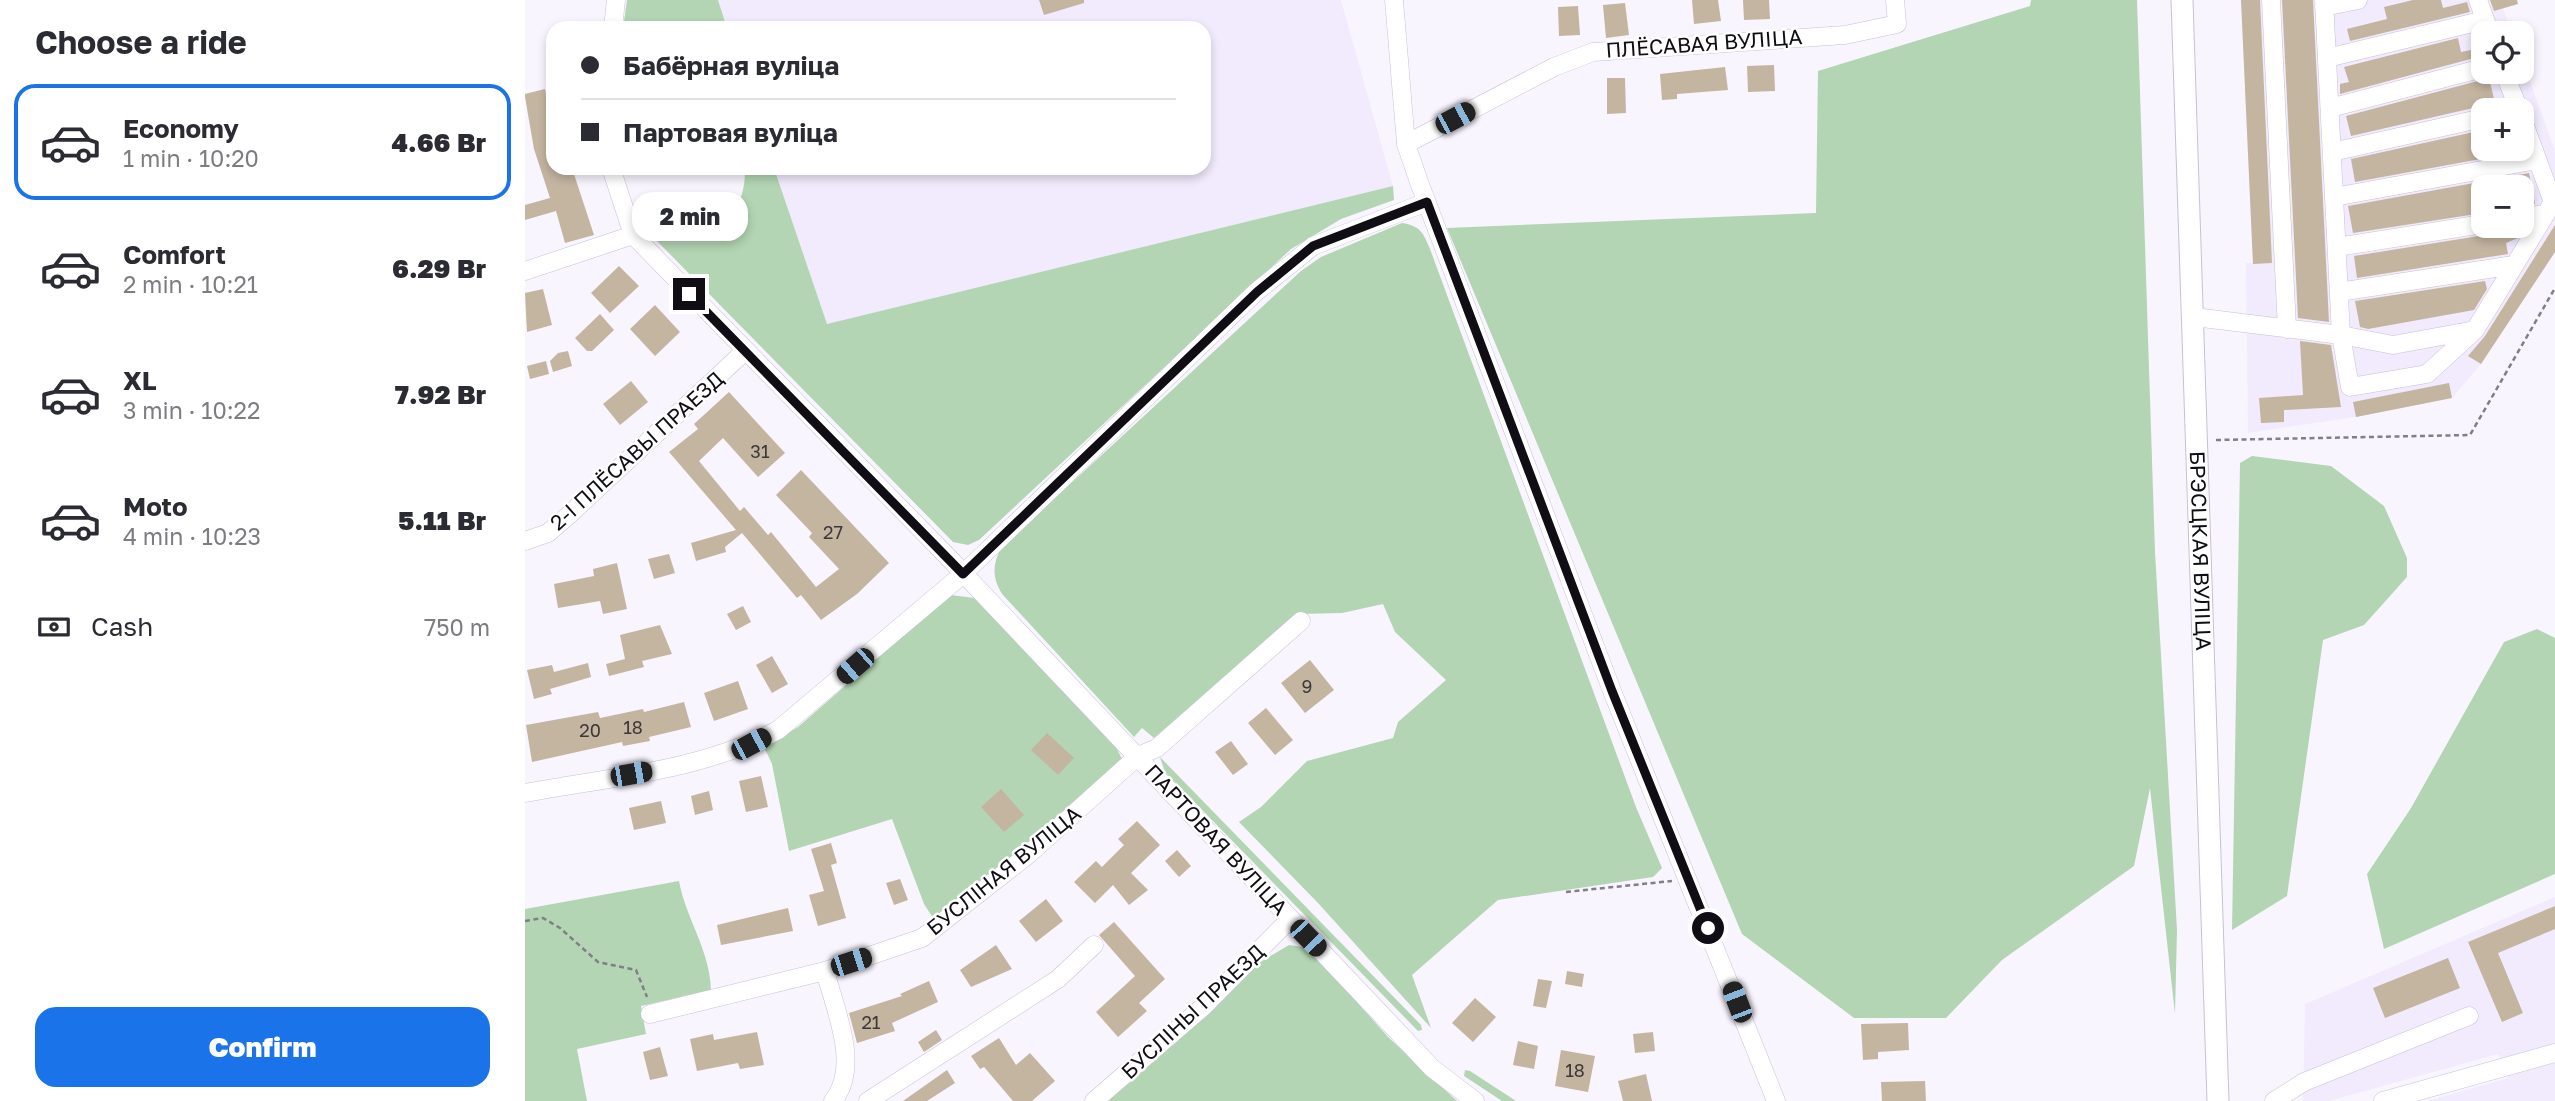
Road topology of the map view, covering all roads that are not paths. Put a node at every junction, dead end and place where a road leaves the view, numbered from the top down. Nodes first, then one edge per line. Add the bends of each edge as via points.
1 (616, 0) edge
2 (1394, 0) edge
3 (1895, 0) edge
4 (2182, 0) edge
5 (2271, 0) edge
6 (2358, 0) edge
7 (2478, 0) edge
8 (2324, 4) edge
9 (614, 21) edge
10 (2486, 21) edge
11 (2471, 29) edge
12 (2327, 58) junction
13 (2471, 71) edge
14 (2330, 108) junction
15 (2471, 121) edge
16 (1406, 144) junction
17 (2332, 152) junction
18 (2534, 152) edge
19 (2537, 160) junction
20 (613, 175) edge
21 (2334, 197) junction
22 (1427, 202) junction
23 (2546, 214) junction
24 (2534, 216) edge
25 (2471, 225) edge
26 (633, 235) junction
27 (2337, 247) junction
28 (2514, 265) junction
29 (525, 271) edge
30 (2339, 292) junction
31 (2194, 317) junction
32 (2287, 330) junction
33 (2475, 330) junction
34 (2341, 335) junction
35 (744, 352) junction
36 (525, 541) edge
37 (963, 574) junction
38 (1301, 621) dead end
39 (1138, 756) junction
40 (525, 793) edge
41 (1290, 919) junction
42 (1094, 945) dead end
43 (825, 971) junction
44 (650, 1014) road end
45 (2469, 1016) dead end
46 (2555, 1053) edge
47 (836, 1097) edge
48 (862, 1101) edge
49 (868, 1101) edge
50 (1094, 1101) edge
51 (1475, 1101) edge
52 (1776, 1101) edge
53 (2218, 1101) edge
54 (2274, 1101) edge
55 (2383, 1101) edge

1 - 9 street
2 - 16 street
3 - 16 street, ПЛЁСАВАЯ ВУЛІЦА via 1897,24 1845,35 1593,52 1554,67
4 - 31 main road, БРЭСЦКАЯ ВУЛІЦА
5 - 32 street
6 - 8 street
7 - 10 street
8 - 12 street
11 - 12 street
12 - 14 street
13 - 14 street
14 - 17 street
15 - 17 street
16 - 22 street
17 - 21 street
18 - 19 street
19 - 21 street
19 - 23 street via 2553,202
20 - 26 street, ПАРТОВАЯ ВУЛІЦА
21 - 27 street
22 - 37 street via 1313,246 1257,292
22 - 52 street via 1612,691
23 - 24 street
23 - 28 street
25 - 27 street
26 - 29 street
26 - 35 street, ПАРТОВАЯ ВУЛІЦА
27 - 30 street
28 - 30 street
28 - 33 street
30 - 34 street
31 - 32 street
31 - 53 main road, БРЭСЦКАЯ ВУЛІЦА
32 - 34 street
33 - 34 street via 2393,345
33 - 34 street via 2427,374 2350,387
35 - 36 street, 2-І ПЛЁСАВЫ ПРАЕЗД via 548,533
35 - 37 street, ПАРТОВАЯ ВУЛІЦА
37 - 39 street, ПАРТОВАЯ ВУЛІЦА
37 - 40 street via 799,715 751,744 710,759
38 - 39 street, БУСЛІНАЯ ВУЛІЦА via 1157,748
39 - 41 street, ПАРТОВАЯ ВУЛІЦА
39 - 43 street, БУСЛІНАЯ ВУЛІЦА via 1029,854 922,938
41 - 50 street, БУСЛІНЫ ПРАЕЗД via 1204,1006
41 - 51 street, ПАРТОВАЯ ВУЛІЦА via 1432,1068
42 - 49 street via 1058,979
43 - 44 street, БУСЛІНАЯ ВУЛІЦА
43 - 47 street via 846,1069
45 - 54 street via 2304,1082
46 - 55 street
47 - 48 street

